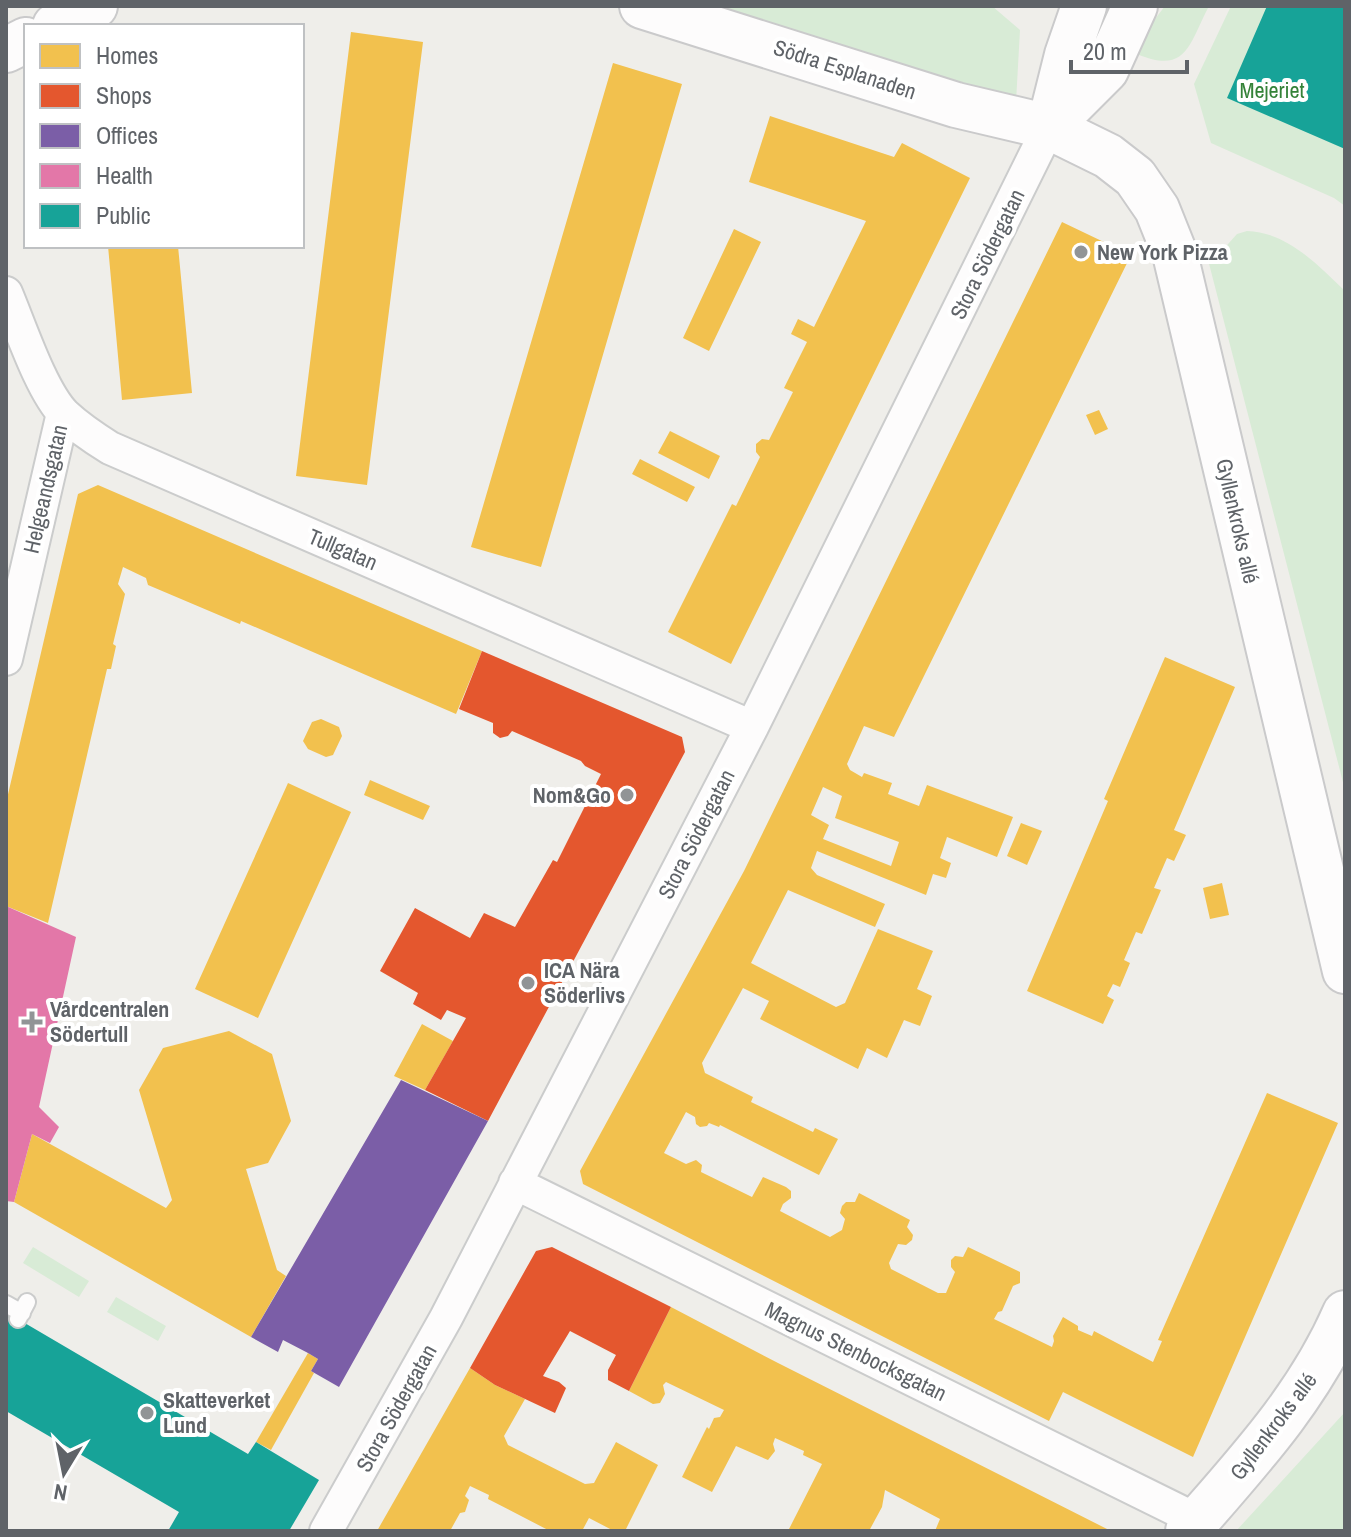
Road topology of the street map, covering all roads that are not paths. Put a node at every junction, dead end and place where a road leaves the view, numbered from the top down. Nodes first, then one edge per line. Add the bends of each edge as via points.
1 (95, 6) edge
2 (642, 6) edge
3 (1084, 6) edge
4 (1135, 6) edge
5 (59, 24) edge
6 (24, 41) edge
7 (6, 50) edge
8 (1049, 127) junction
9 (6, 293) edge
10 (63, 413) junction
11 (6, 659) edge
12 (752, 727) junction
13 (1345, 971) edge
14 (515, 1183) junction
15 (6, 1304) edge
16 (22, 1311) dead end
17 (1345, 1313) edge
18 (1192, 1525) edge
19 (326, 1531) edge

1 - 5 street
2 - 8 street, Södra Esplanaden via 956,105
3 - 8 street
4 - 8 street via 1106,70
6 - 7 street
8 - 12 street, Stora Södergatan
8 - 13 street, Gyllenkroks allé via 1108,156 1135,177 1157,209 1175,254
9 - 10 street, Tullgatan via 45,385
10 - 11 street, Helgeandsgatan
10 - 12 street, Tullgatan via 110,448
12 - 14 street, Stora Södergatan
14 - 18 street, Magnus Stenbocksgatan
14 - 19 street, Stora Södergatan
15 - 16 lane
17 - 18 street, Gyllenkroks allé via 1328,1352 1283,1421

